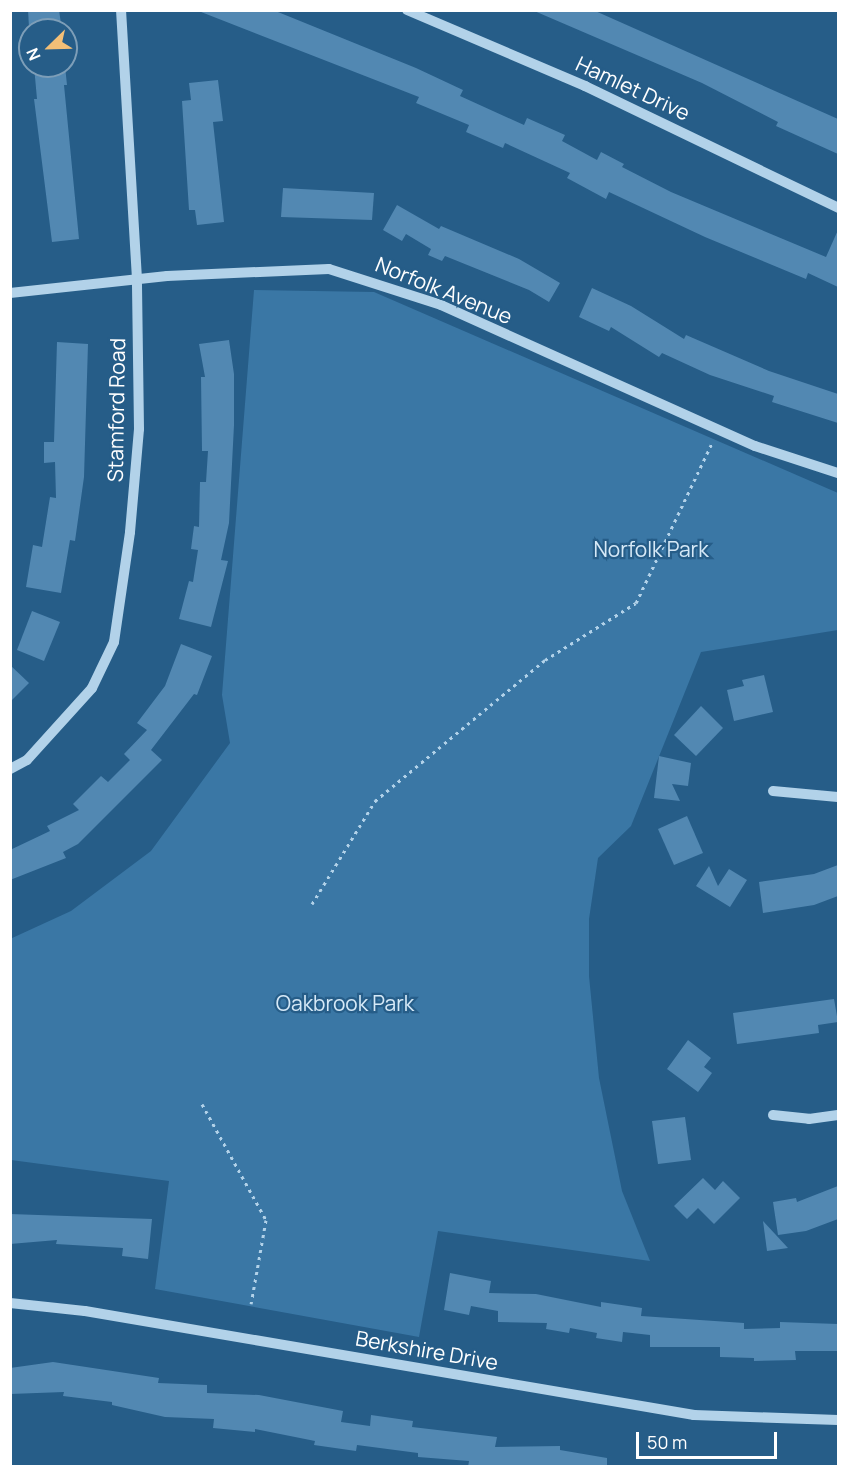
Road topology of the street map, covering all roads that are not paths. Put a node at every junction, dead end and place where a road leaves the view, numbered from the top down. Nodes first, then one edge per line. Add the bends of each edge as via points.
1 (121, 10) edge
2 (407, 10) edge
3 (838, 208) edge
4 (136, 279) junction
5 (10, 293) edge
6 (838, 473) edge
7 (10, 769) edge
8 (773, 791) dead end
9 (838, 797) edge
10 (773, 1115) dead end
11 (838, 1115) edge
12 (10, 1303) edge
13 (838, 1420) edge

1 - 4 street, Stamford Road
2 - 3 street, Hamlet Drive via 585,86
4 - 5 street, Norfolk Avenue
4 - 6 street, Norfolk Avenue via 329,269 441,305 718,431
4 - 7 street, Stamford Road via 139,429 130,532 114,642 92,688 27,760
8 - 9 street
10 - 11 street via 809,1119
12 - 13 street, Berkshire Drive via 85,1311 694,1415

